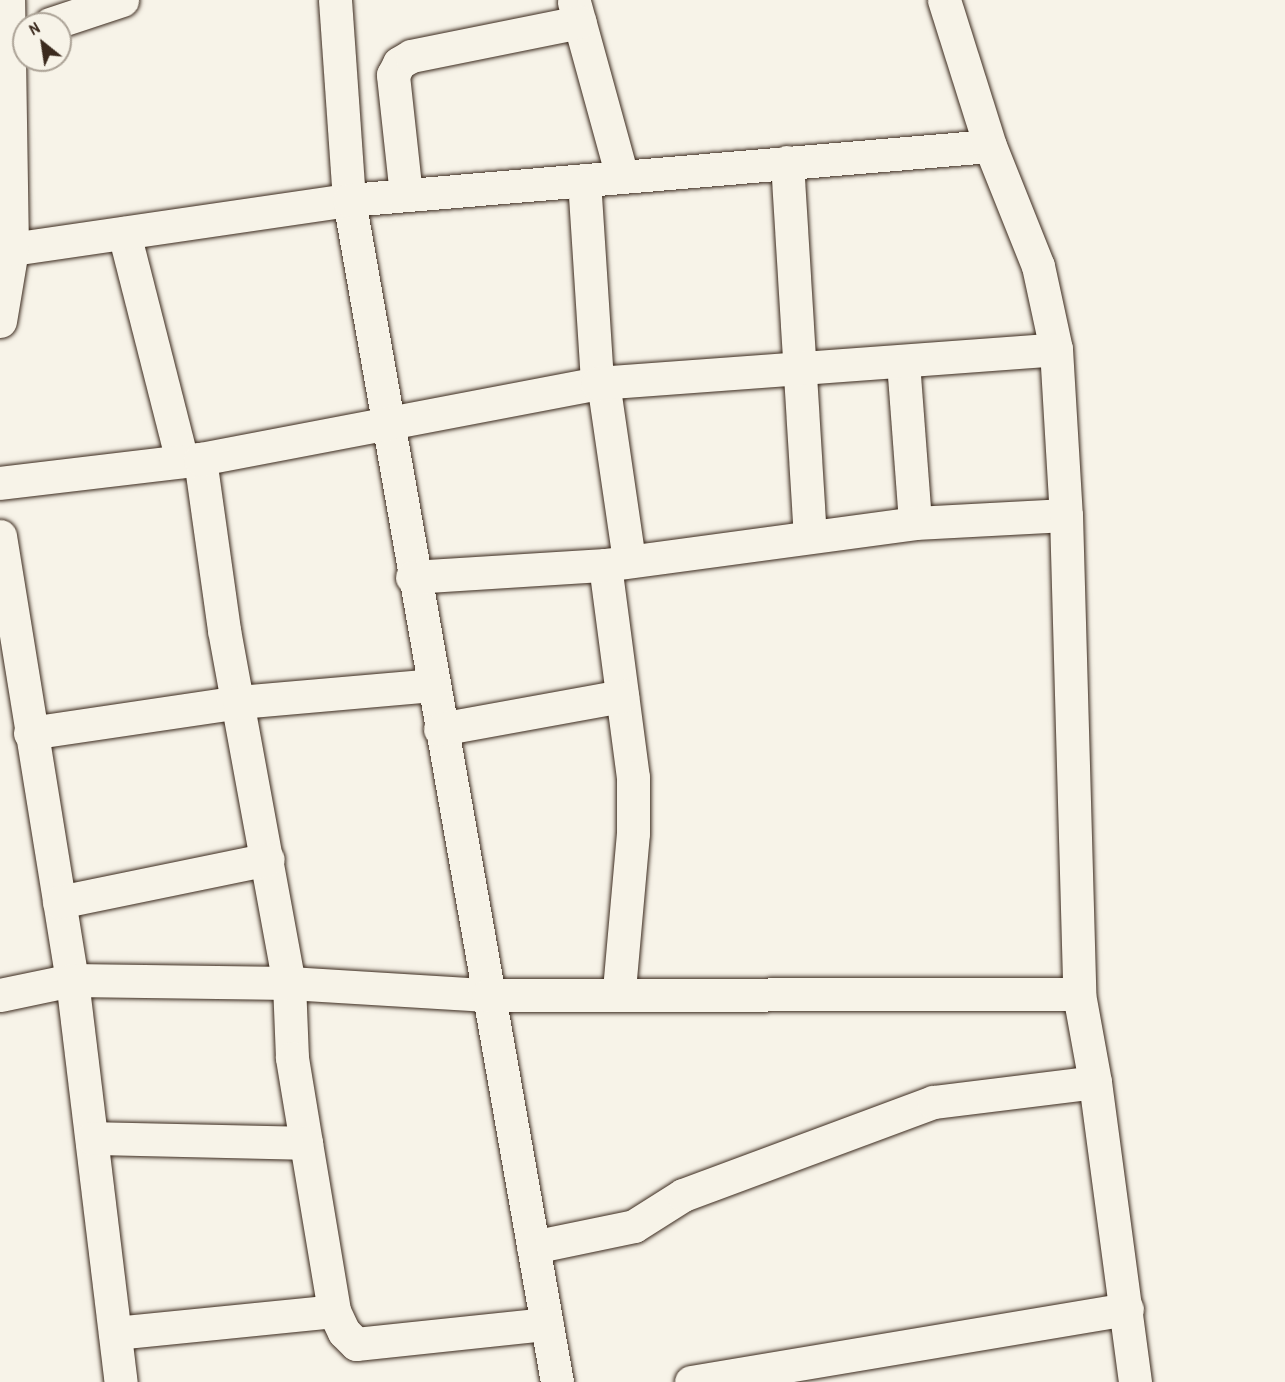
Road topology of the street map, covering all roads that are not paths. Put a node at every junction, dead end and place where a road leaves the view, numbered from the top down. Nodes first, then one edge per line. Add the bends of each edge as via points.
1 (8, 0) edge
2 (122, 0) edge
3 (335, 0) edge
4 (944, 0) edge
5 (577, 11) edge
6 (72, 17) edge
7 (12, 18) edge
8 (14, 72) edge
9 (990, 146) junction
10 (788, 162) junction
11 (622, 176) junction
12 (584, 180) junction
13 (406, 195) junction
14 (5, 200) edge
15 (349, 200) junction
16 (124, 233) junction
17 (12, 249) junction
18 (0, 321) edge
19 (1056, 349) junction
20 (903, 362) junction
21 (801, 366) junction
22 (600, 382) junction
23 (387, 420) junction
24 (191, 460) junction
25 (0, 483) edge
26 (1066, 515) junction
27 (915, 523) junction
28 (810, 534) junction
29 (0, 537) edge
30 (617, 563) junction
31 (412, 577) junction
32 (432, 685) junction
33 (622, 696) junction
34 (239, 702) junction
35 (440, 729) junction
36 (30, 733) junction
37 (268, 859) junction
38 (59, 902) junction
39 (72, 980) junction
40 (289, 983) junction
41 (619, 991) junction
42 (1078, 994) junction
43 (0, 995) edge
44 (488, 995) junction
45 (1095, 1082) junction
46 (92, 1138) junction
47 (306, 1143) junction
48 (533, 1247) junction
49 (1126, 1309) junction
50 (334, 1311) junction
51 (547, 1324) junction
52 (115, 1333) junction
53 (122, 1382) edge
54 (557, 1382) edge
55 (691, 1382) edge
56 (1136, 1382) edge

1 - 7 street
2 - 6 street
3 - 15 street
4 - 9 street
5 - 11 street
5 - 13 street via 411,56 399,63 393,75
8 - 14 street
9 - 10 street
9 - 19 street via 1038,266
10 - 11 street
10 - 21 street
11 - 12 street
12 - 13 street
12 - 22 street
13 - 15 street
14 - 17 street
15 - 16 street
15 - 23 street
16 - 17 street
16 - 24 street
17 - 18 street
19 - 20 street
19 - 26 street
20 - 21 street
20 - 27 street
21 - 22 street
21 - 28 street
22 - 23 street
22 - 30 street
23 - 24 street
23 - 31 street
24 - 25 street
24 - 34 street
26 - 27 street
26 - 42 street
27 - 28 street
28 - 30 street
29 - 36 street
30 - 31 street
30 - 33 street
31 - 32 street
32 - 34 street
32 - 35 street
33 - 35 street
33 - 41 street via 633,777 633,833
34 - 36 street
34 - 37 street
35 - 44 street
36 - 38 street
37 - 38 street
37 - 40 street
38 - 39 street
39 - 40 street
39 - 43 street
39 - 46 street
40 - 44 street
40 - 47 street via 292,1058
41 - 42 street
41 - 44 street
42 - 45 street
44 - 48 street
45 - 48 street via 933,1102 683,1195 634,1226
45 - 49 street
46 - 47 street
46 - 52 street
47 - 50 street
48 - 51 street
49 - 55 street
49 - 56 street
50 - 51 street via 344,1332 356,1344 369,1346
50 - 52 street
51 - 54 street
52 - 53 street

